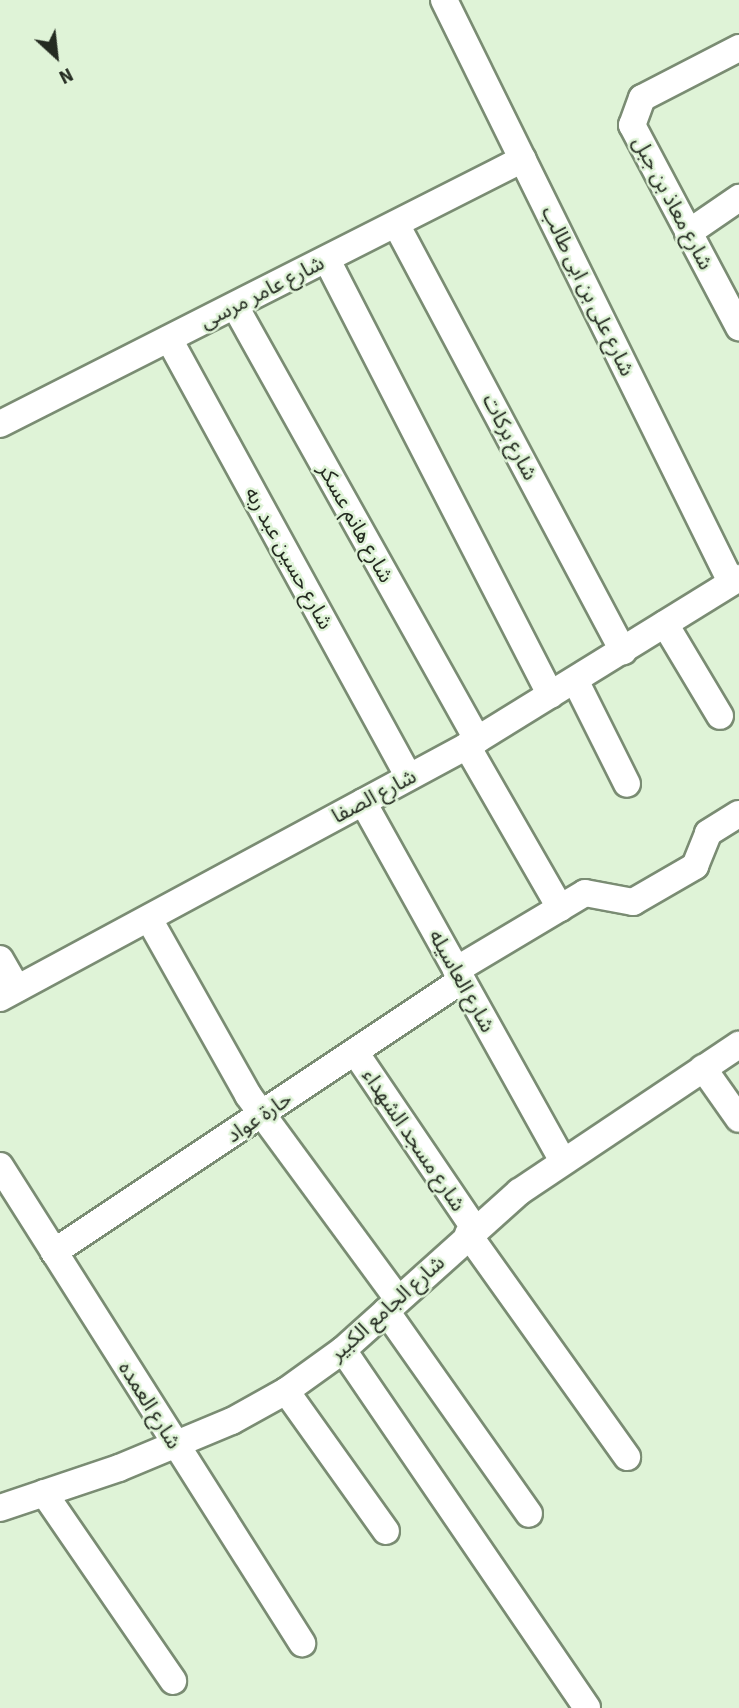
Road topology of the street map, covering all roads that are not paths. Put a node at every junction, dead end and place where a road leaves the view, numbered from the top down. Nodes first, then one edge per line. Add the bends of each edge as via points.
1 (444, 0) edge
2 (739, 48) edge
3 (523, 159) junction
4 (739, 198) edge
5 (396, 223) junction
6 (688, 233) junction
7 (327, 260) junction
8 (235, 306) junction
9 (739, 327) edge
10 (169, 339) junction
11 (0, 424) edge
12 (735, 580) edge
13 (665, 624) junction
14 (623, 651) junction
15 (575, 680) junction
16 (551, 695) junction
17 (719, 716) dead end
18 (472, 743) junction
19 (409, 777) junction
20 (627, 784) dead end
21 (363, 802) junction
22 (739, 814) edge
23 (560, 908) junction
24 (149, 919) junction
25 (0, 959) edge
26 (459, 975) junction
27 (8, 993) edge
28 (739, 1045) edge
29 (355, 1052) junction
30 (703, 1068) junction
31 (262, 1114) junction
32 (739, 1119) edge
33 (562, 1160) junction
34 (0, 1166) edge
35 (471, 1231) junction
36 (54, 1252) junction
37 (392, 1305) junction
38 (343, 1350) junction
39 (286, 1391) junction
40 (175, 1444) junction
41 (627, 1457) dead end
42 (44, 1493) junction
43 (0, 1508) edge
44 (530, 1514) dead end
45 (386, 1531) dead end
46 (302, 1643) dead end
47 (173, 1681) dead end
48 (587, 1708) edge

1 - 3 street, شارع على بن ابى طالب
2 - 6 street, شارع معاذ بن جبل via 642,98 633,115 635,134
3 - 5 street, شارع عامر مرسى
3 - 12 street, شارع على بن ابى طالب
4 - 6 street
5 - 7 street, شارع عامر مرسى
5 - 14 street, شارع بركات
6 - 9 street, شارع معاذ بن جبل
7 - 8 street, شارع عامر مرسى
7 - 16 street
8 - 10 street, شارع عامر مرسى
8 - 18 street, شارع هانم عسكر
10 - 11 street, شارع عامر مرسى
10 - 19 street, شارع حسين عبد ربه
12 - 13 street, شارع الصفا
13 - 14 street, شارع الصفا
13 - 17 street
14 - 15 street, شارع الصفا
15 - 16 street, شارع الصفا
15 - 20 street
16 - 18 street, شارع الصفا
18 - 19 street, شارع الصفا
18 - 23 street, شارع هانم عسكر
19 - 21 street, شارع الصفا
21 - 24 street, شارع الصفا
21 - 26 street, شارع العاسيله
22 - 23 street, حارة عواد via 708,833 695,866 633,902 618,904 594,891
23 - 26 street, حارة عواد
24 - 27 street, شارع الصفا
24 - 31 street
25 - 27 street
26 - 29 street, حارة عواد
26 - 33 street, شارع العاسيله
28 - 30 street, شارع الجامع الكبير
29 - 31 street, حارة عواد
29 - 35 street, شارع مسجد الشهداء
30 - 32 street
30 - 33 street, شارع الجامع الكبير
31 - 36 street, حارة عواد
31 - 37 street
33 - 35 street, شارع الجامع الكبير
34 - 36 street, شارع العمده
35 - 37 street, شارع الجامع الكبير
35 - 41 street, شارع مسجد الشهداء
36 - 40 street, شارع العمده
37 - 38 street, شارع الجامع الكبير
37 - 44 street
38 - 39 street, شارع الجامع الكبير
38 - 48 street
39 - 40 street, شارع الجامع الكبير
39 - 45 street
40 - 42 street, شارع الجامع الكبير
40 - 46 street, شارع العمده
42 - 43 street, شارع الجامع الكبير
42 - 47 street

